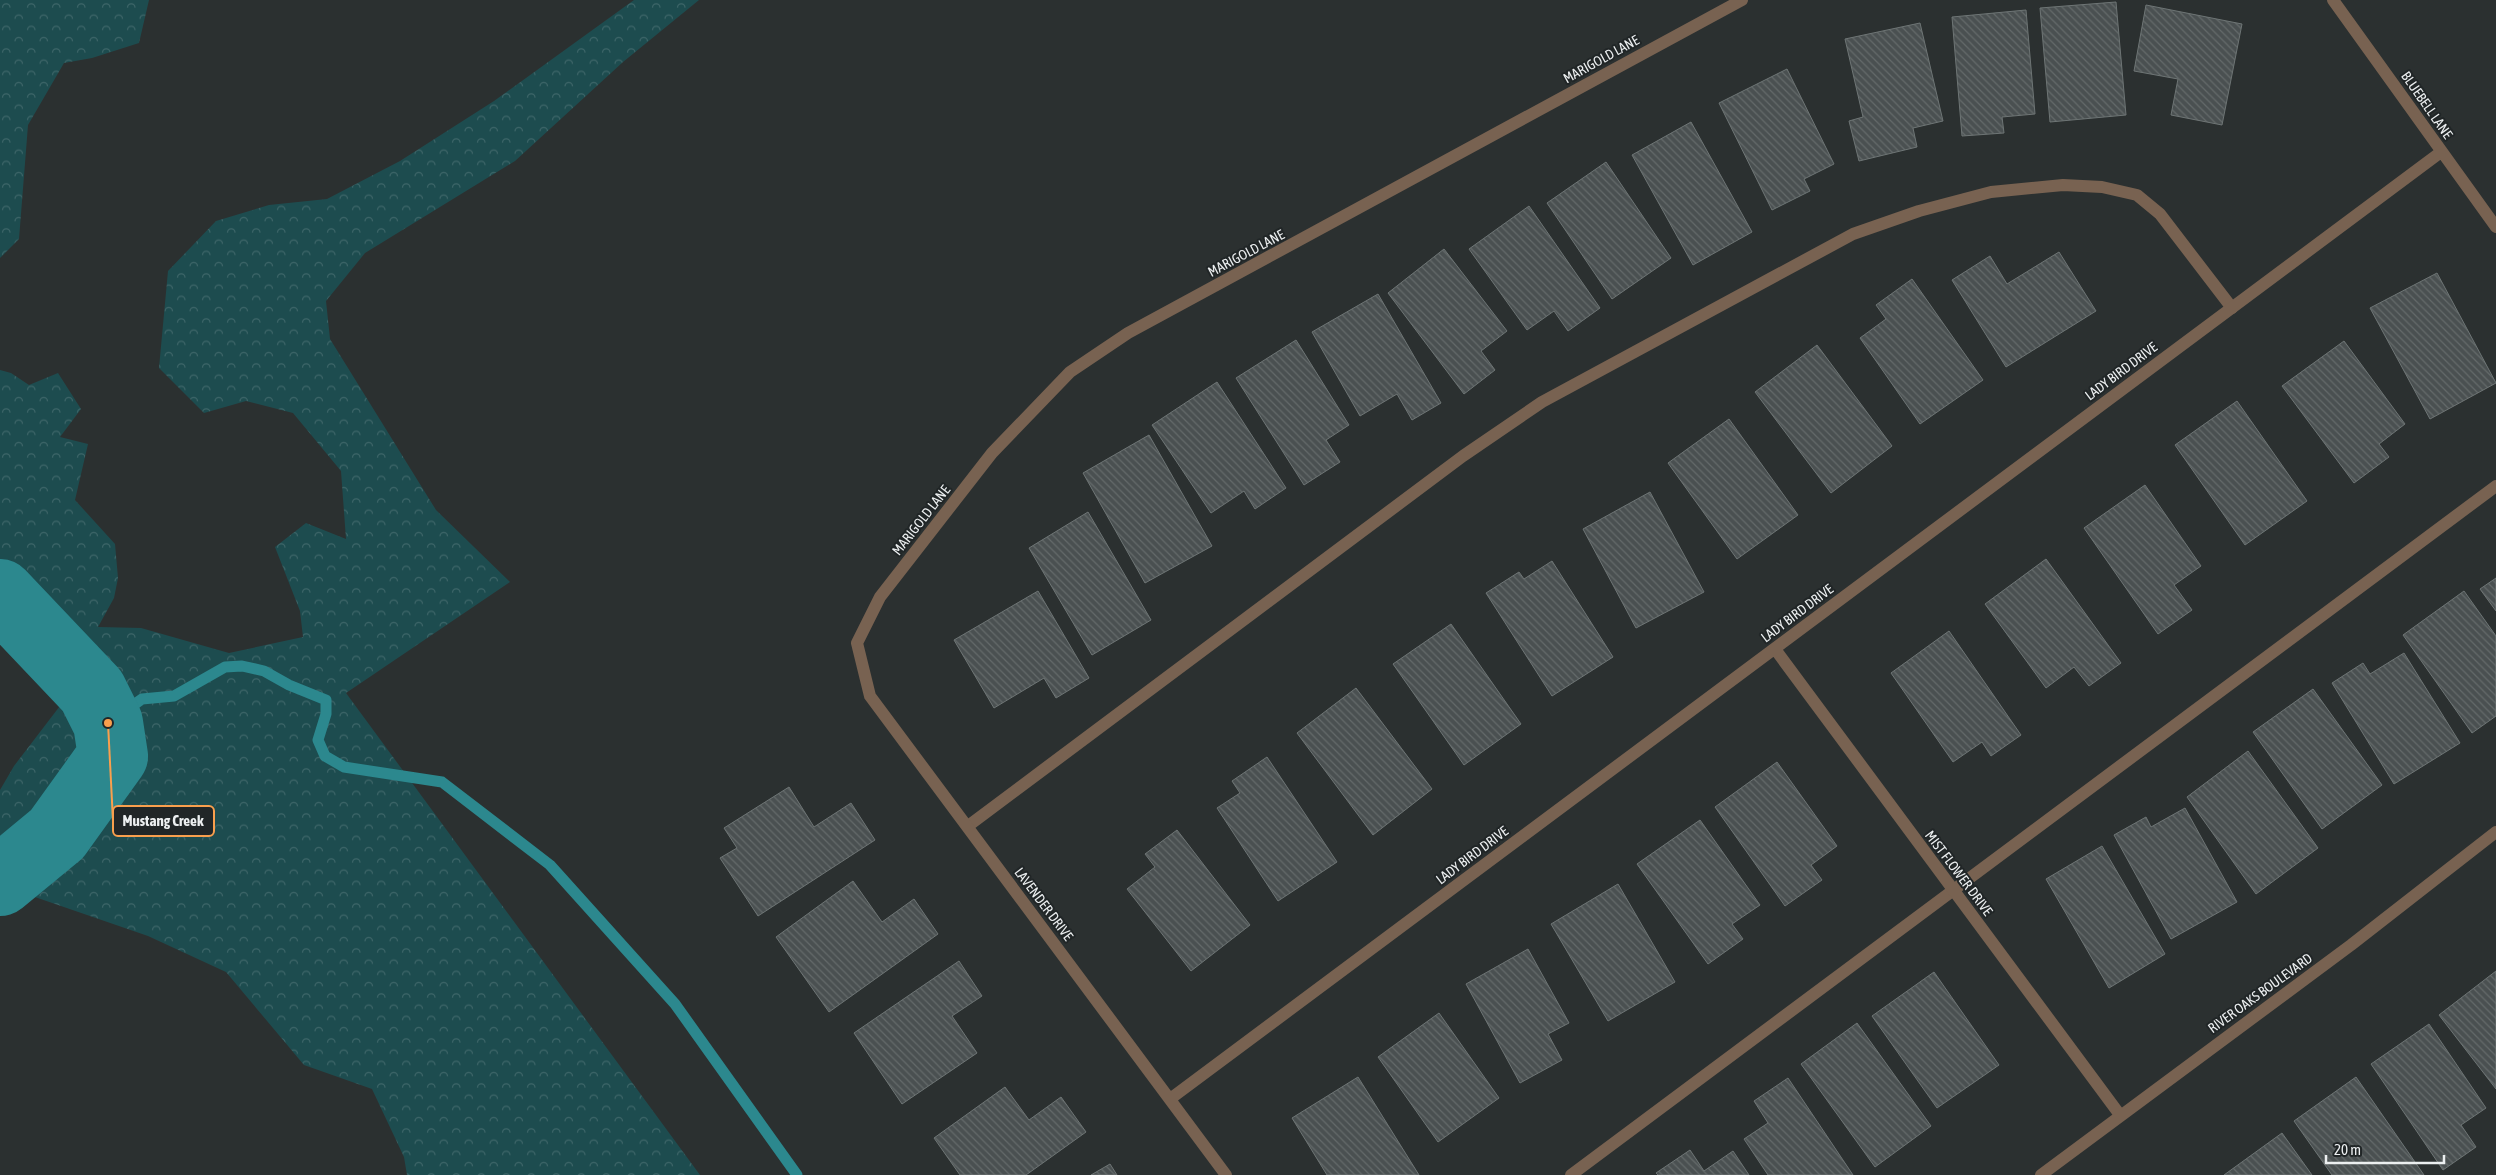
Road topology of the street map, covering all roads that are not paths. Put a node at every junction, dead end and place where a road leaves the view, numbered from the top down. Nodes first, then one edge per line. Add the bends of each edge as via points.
1 (1742, 0) edge
2 (2333, 0) edge
3 (2442, 152) junction
4 (2496, 227) edge
5 (2232, 308) junction
6 (2496, 486) edge
7 (857, 643) joint
8 (1775, 648) junction
9 (968, 826) junction
10 (2496, 832) edge
11 (1953, 890) junction
12 (1170, 1099) junction
13 (2120, 1115) junction
14 (1226, 1175) edge
15 (1571, 1175) edge
16 (2040, 1175) edge

1 - 7 street, MARIGOLD LANE via 1128,334 1070,372 992,453 880,597
2 - 3 street, BLUEBELL LANE
3 - 4 street, BLUEBELL LANE
3 - 5 street, LADY BIRD DRIVE
5 - 8 street, LADY BIRD DRIVE
5 - 9 street via 2160,214 2137,195 2102,187 2063,185 1991,192 1919,211 1853,234 1542,402 1454,462
6 - 11 street
7 - 9 street, LAVENDER DRIVE via 870,696
8 - 11 street, MIST FLOWER DRIVE
8 - 12 street, LADY BIRD DRIVE
9 - 12 street, LAVENDER DRIVE
10 - 13 street, RIVER OAKS BOULEVARD via 2351,945
11 - 13 street, MIST FLOWER DRIVE
11 - 15 street
12 - 14 street, LAVENDER DRIVE
13 - 16 street, RIVER OAKS BOULEVARD

